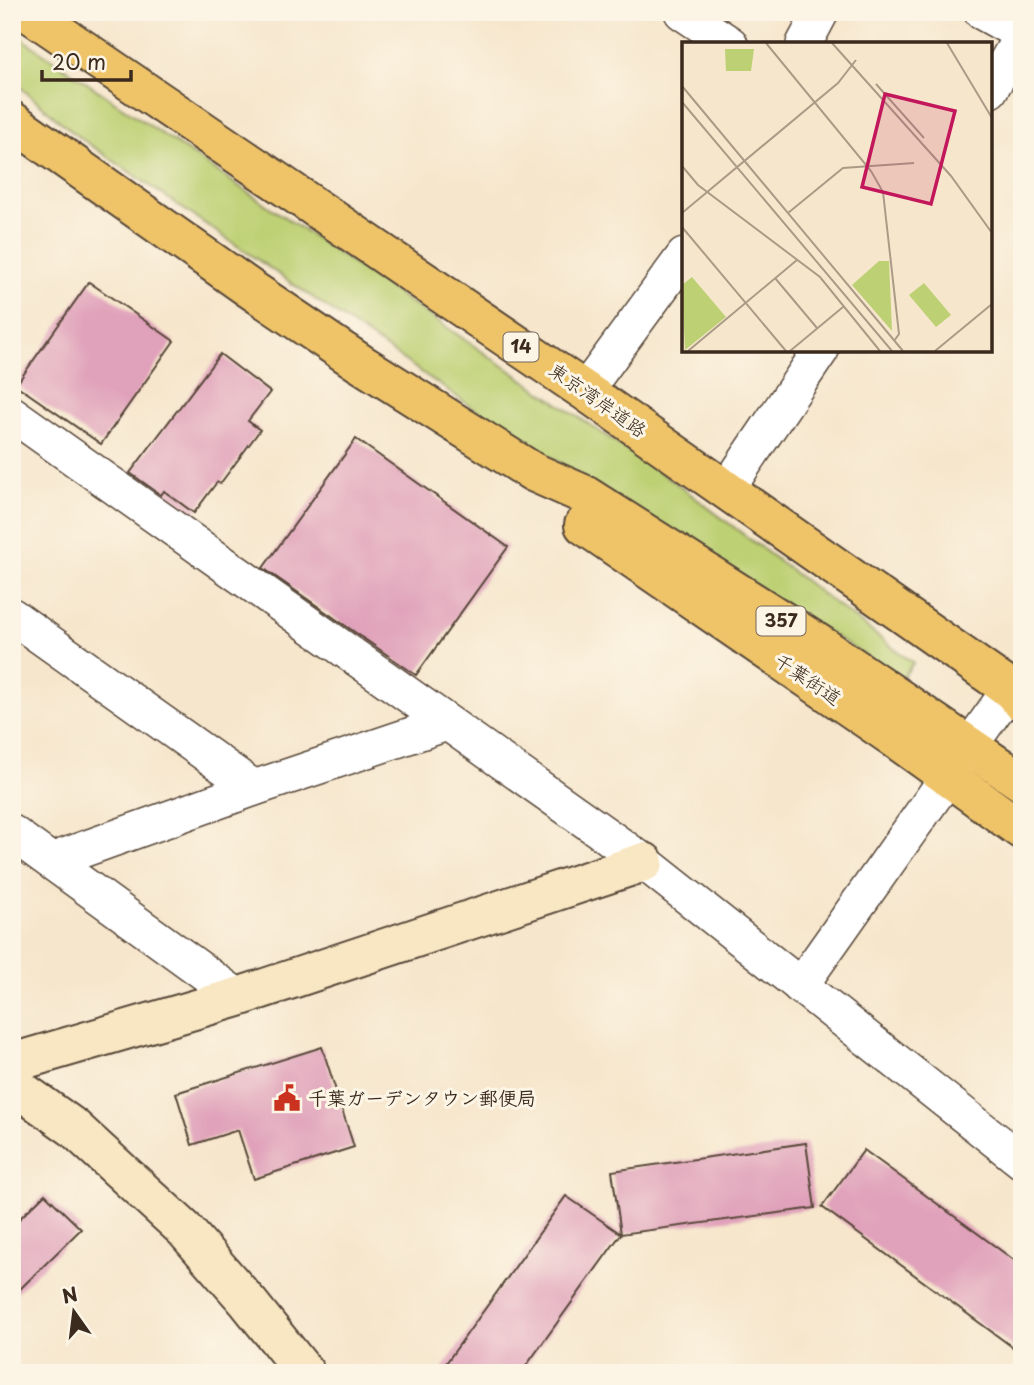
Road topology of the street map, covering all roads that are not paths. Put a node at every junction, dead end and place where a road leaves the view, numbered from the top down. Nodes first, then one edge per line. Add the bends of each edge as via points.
1 (28, 12) edge
2 (682, 12) edge
3 (821, 12) edge
4 (982, 12) edge
5 (1022, 34) edge
6 (727, 42) edge
7 (805, 42) edge
8 (992, 86) edge
9 (12, 93) edge
10 (12, 121) edge
11 (76, 165) junction
12 (682, 259) edge
13 (820, 352) edge
14 (585, 391) junction
15 (12, 414) edge
16 (533, 472) junction
17 (727, 489) junction
18 (12, 616) edge
19 (1018, 695) edge
20 (447, 723) junction
21 (971, 745) junction
22 (947, 776) junction
23 (1022, 782) edge
24 (254, 788) junction
25 (1022, 830) edge
26 (12, 833) edge
27 (51, 861) junction
28 (644, 862) junction
29 (800, 986) junction
30 (238, 997) junction
31 (12, 1063) edge
32 (12, 1084) edge
33 (1022, 1161) edge
34 (305, 1373) edge

1 - 14 highway, 東京湾岸道路 / 14
2 - 6 street
3 - 7 street
4 - 5 street
5 - 8 street
9 - 11 highway
10 - 11 highway
11 - 16 highway via 349,356
12 - 14 street
13 - 17 street
14 - 17 highway, 東京湾岸道路 / 14
15 - 20 street
16 - 21 highway, 357 via 583,494
16 - 22 highway, 千葉街道 via 570,516
17 - 19 highway, 東京湾岸道路 / 14
18 - 24 street
19 - 21 street
20 - 24 street
20 - 28 street
21 - 22 street
21 - 23 highway, 357
22 - 25 highway, 千葉街道
22 - 29 street
24 - 27 street
26 - 27 street
27 - 30 street
28 - 29 street
28 - 30 street
29 - 33 street
30 - 31 street
32 - 34 street via 74,1128 184,1229

